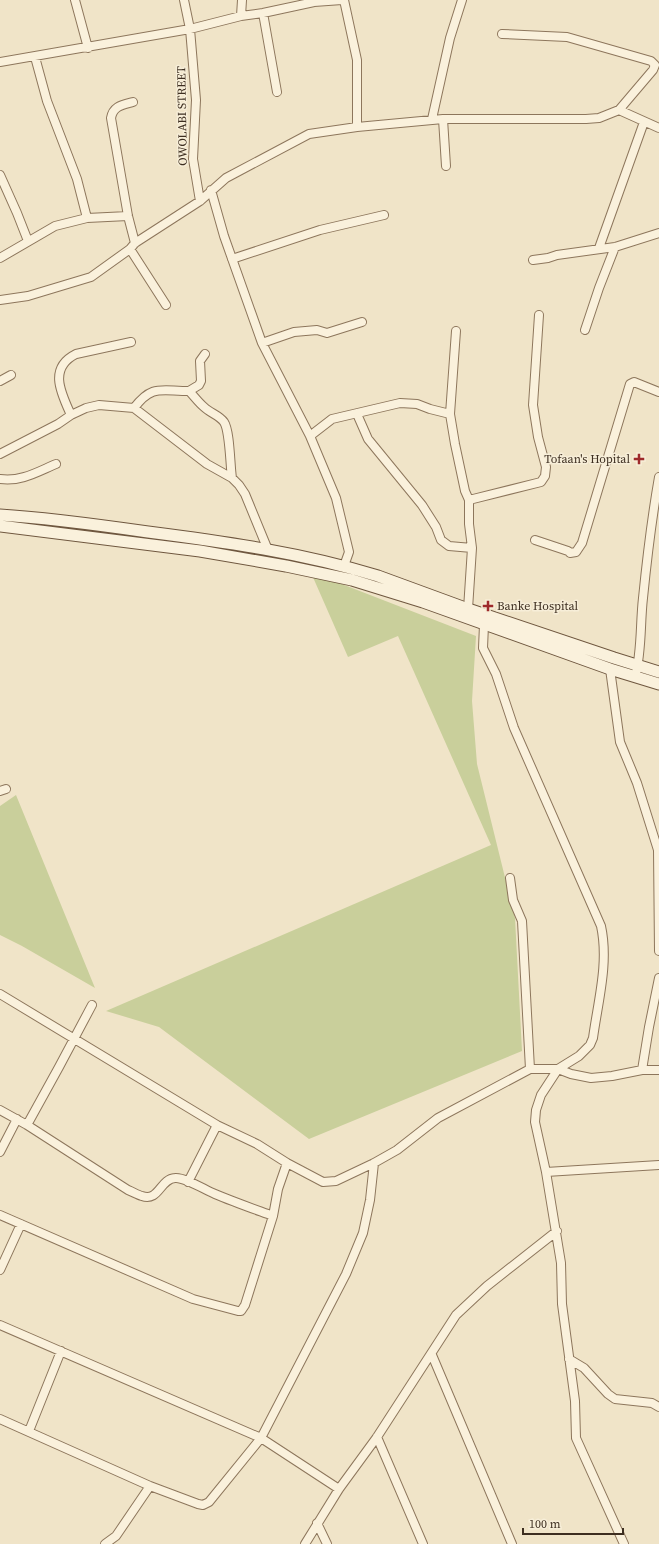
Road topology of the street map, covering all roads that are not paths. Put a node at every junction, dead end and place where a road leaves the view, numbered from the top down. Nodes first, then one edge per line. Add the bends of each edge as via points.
1 (76, 0) edge
2 (184, 0) edge
3 (242, 0) edge
4 (343, 0) edge
5 (462, 0) edge
6 (314, 1) edge
7 (263, 13) junction
8 (241, 16) junction
9 (190, 29) junction
10 (502, 34) dead end
11 (88, 48) junction
12 (35, 57) junction
13 (0, 62) edge
14 (277, 92) dead end
15 (133, 102) dead end
16 (619, 110) junction
17 (443, 119) junction
18 (432, 120) junction
19 (644, 122) junction
20 (357, 127) junction
21 (659, 128) edge
22 (446, 166) dead end
23 (0, 175) edge
24 (211, 190) junction
25 (200, 201) junction
26 (384, 215) dead end
27 (128, 216) junction
28 (87, 218) junction
29 (659, 233) edge
30 (28, 241) junction
31 (132, 246) junction
32 (615, 247) junction
33 (599, 248) junction
34 (0, 258) edge
35 (232, 258) junction
36 (533, 260) dead end
37 (0, 300) edge
38 (166, 305) dead end
39 (539, 315) dead end
40 (362, 322) dead end
41 (585, 330) dead end
42 (456, 331) dead end
43 (131, 342) dead end
44 (262, 343) junction
45 (205, 354) dead end
46 (11, 376) dead end
47 (0, 381) edge
48 (189, 391) junction
49 (659, 392) edge
50 (134, 408) junction
51 (71, 414) junction
52 (357, 414) junction
53 (450, 414) junction
54 (310, 436) junction
55 (0, 454) edge
56 (56, 464) dead end
57 (659, 477) edge
58 (232, 478) junction
59 (0, 479) edge
60 (469, 500) junction
61 (0, 515) edge
62 (0, 526) edge
63 (535, 540) dead end
64 (472, 548) junction
65 (268, 550) junction
66 (344, 566) junction
67 (468, 609) junction
68 (484, 625) junction
69 (638, 666) junction
70 (610, 669) junction
71 (659, 672) edge
72 (635, 677) junction
73 (659, 684) edge
74 (510, 878) dead end
75 (659, 951) edge
76 (659, 978) edge
77 (0, 994) edge
78 (92, 1005) dead end
79 (74, 1038) junction
80 (530, 1069) junction
81 (558, 1069) junction
82 (642, 1070) junction
83 (659, 1070) edge
84 (0, 1110) edge
85 (17, 1119) junction
86 (27, 1125) junction
87 (217, 1125) junction
88 (0, 1152) edge
89 (287, 1163) junction
90 (374, 1163) junction
91 (659, 1165) edge
92 (546, 1172) junction
93 (188, 1182) junction
94 (0, 1215) edge
95 (273, 1216) junction
96 (21, 1224) junction
97 (557, 1231) junction
98 (0, 1270) edge
99 (0, 1325) edge
100 (61, 1351) junction
101 (432, 1355) junction
102 (569, 1359) junction
103 (659, 1407) edge
104 (0, 1419) edge
105 (29, 1431) junction
106 (378, 1437) junction
107 (261, 1438) junction
108 (150, 1486) junction
109 (339, 1489) junction
110 (317, 1523) junction
111 (105, 1544) edge
112 (305, 1544) edge
113 (327, 1544) edge
114 (423, 1544) edge
115 (512, 1544) edge
116 (624, 1544) edge

1 - 11 street
2 - 9 street, OWOLABI STREET
3 - 8 street
4 - 6 street
4 - 20 street via 357,60
5 - 18 street via 450,38
6 - 7 street
7 - 8 street
7 - 14 street
8 - 9 street
9 - 11 street
9 - 25 street, OWOLABI STREET via 196,100 193,159
10 - 16 street via 567,37 651,60 655,65 653,70
11 - 12 street
12 - 13 street
12 - 28 street via 47,101 77,179
15 - 27 street via 116,107 110,118
16 - 17 street via 599,118 586,119
16 - 19 street
17 - 18 street
17 - 22 street
18 - 20 street
19 - 21 street
19 - 33 street
20 - 24 street via 309,134 226,178
23 - 30 street
24 - 25 street
24 - 35 street
25 - 31 street
26 - 35 street via 320,230
27 - 28 street
27 - 31 street
28 - 30 street via 55,226
29 - 32 street
30 - 34 street
31 - 37 street via 91,277 28,296
31 - 38 street
32 - 33 street
32 - 41 street
33 - 36 street
35 - 44 street
39 - 60 street via 533,405 546,467 545,476 541,482
40 - 44 street via 327,333 317,330 294,332
42 - 53 street
43 - 51 street via 76,354 65,363 59,375 61,394
44 - 54 street
45 - 48 street via 200,361 201,381
46 - 47 street
48 - 50 street via 153,391 141,399
48 - 58 street via 205,408 225,423 230,445 229,462
49 - 63 street via 634,382 630,384 582,543 576,552 570,553
50 - 51 street via 99,406
50 - 58 street via 207,464
51 - 55 street via 58,424
52 - 53 street via 400,403 417,404
52 - 54 street via 332,419
52 - 64 street via 368,439 422,505 441,540 449,546
53 - 60 street
54 - 66 street via 336,498 349,552
56 - 59 street via 20,479
57 - 69 street via 643,598
58 - 65 street via 245,494
60 - 64 street
61 - 65 street via 159,533
62 - 68 street via 200,551 286,566 352,580 423,602
64 - 67 street
65 - 66 street
66 - 67 street
67 - 69 street
68 - 70 street
68 - 81 street via 482,648 496,674 514,728 598,919 603,936 603,970 590,1045 579,1056
69 - 71 street
69 - 72 street
70 - 72 street
70 - 75 street via 620,742 637,783 658,850
72 - 73 street
74 - 80 street via 513,900 522,921
76 - 82 street
77 - 79 street
78 - 79 street
79 - 86 street
79 - 87 street
80 - 81 street
80 - 90 street via 438,1118 397,1150
81 - 82 street via 591,1078
81 - 92 street via 541,1095 536,1110 535,1122
82 - 83 street
84 - 85 street
85 - 86 street
85 - 88 street
86 - 93 street via 128,1190 142,1196 154,1196 170,1179 180,1178
87 - 89 street via 257,1144
87 - 93 street
89 - 90 street via 323,1182 336,1181
89 - 95 street via 278,1189
90 - 107 street via 363,1233 346,1274
91 - 92 street
92 - 97 street
93 - 95 street
94 - 96 street
95 - 96 street via 241,1311 193,1299
96 - 98 street
97 - 101 street via 487,1286 456,1316
97 - 102 street
99 - 100 street
100 - 105 street
100 - 107 street
101 - 106 street
101 - 115 street
102 - 103 street via 584,1368 615,1399 652,1403
102 - 116 street via 575,1401 576,1438
104 - 105 street
105 - 108 street
106 - 109 street
106 - 114 street
107 - 108 street via 203,1505
107 - 109 street
108 - 111 street via 116,1536
109 - 110 street
110 - 112 street
110 - 113 street

